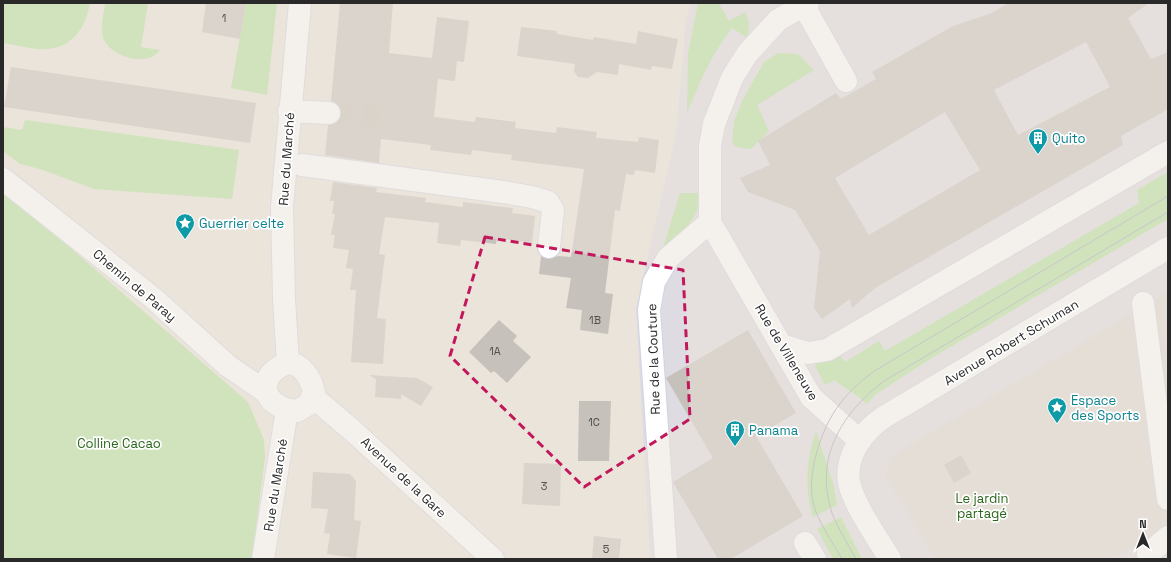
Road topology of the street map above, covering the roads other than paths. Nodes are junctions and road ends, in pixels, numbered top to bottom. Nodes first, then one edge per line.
1 (300, 3) edge
2 (806, 4) edge
3 (846, 81) dead end
4 (290, 111) junction
5 (329, 113) tunnel mouth
6 (1168, 152) edge
7 (302, 165) dead end
8 (3, 180) edge
9 (710, 222) junction
10 (549, 247) dead end
11 (1168, 248) edge
12 (1143, 303) dead end
13 (781, 345) junction
14 (288, 363) junction
15 (266, 392) junction
16 (313, 397) junction
17 (287, 410) junction
18 (860, 441) junction
19 (1168, 499) edge
20 (1168, 537) edge
21 (264, 559) edge
22 (493, 559) edge
23 (666, 559) edge
24 (890, 559) edge
25 (1149, 559) edge

1 - 4 street, Rue du Marché
2 - 3 street
2 - 9 street
4 - 5 street
4 - 14 street, Rue du Marché
6 - 13 street
7 - 10 street
8 - 15 street, Chemin de Paray
9 - 13 street, Rue de Villeneuve
9 - 23 street, Rue de la Couture
11 - 18 street, Avenue Robert Schuman
12 - 19 street
13 - 18 street, Rue de Villeneuve
14 - 15 street
14 - 16 street
15 - 17 street
16 - 17 street
16 - 22 street, Avenue de la Gare
17 - 21 street, Rue du Marché
18 - 24 street
20 - 25 street

